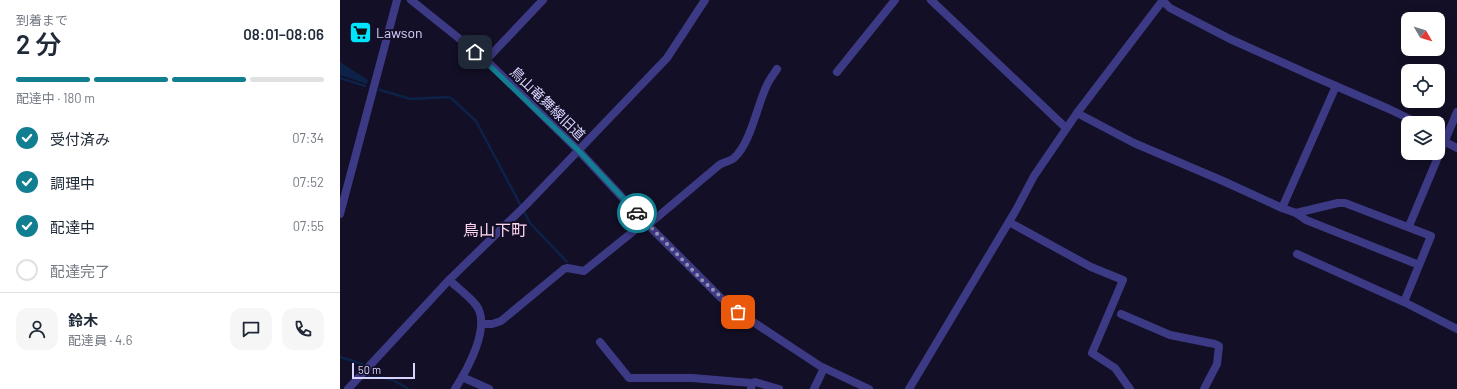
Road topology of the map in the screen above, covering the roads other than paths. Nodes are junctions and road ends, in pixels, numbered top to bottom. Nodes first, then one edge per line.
1 (397, 0) edge
2 (411, 0) edge
3 (543, 0) edge
4 (705, 0) edge
5 (895, 0) edge
6 (931, 0) edge
7 (1163, 0) edge
8 (486, 60) junction
9 (777, 69) dead end
10 (837, 72) dead end
11 (1336, 86) junction
12 (1457, 112) edge
13 (1077, 113) junction
14 (1404, 116) edge
15 (1066, 128) junction
16 (1445, 133) edge
17 (1445, 142) edge
18 (1457, 148) edge
19 (579, 151) junction
20 (1433, 160) edge
21 (1282, 208) junction
22 (1296, 213) junction
23 (340, 214) edge
24 (1009, 222) junction
25 (647, 224) junction
26 (1408, 226) junction
27 (1297, 254) dead end
28 (1419, 265) junction
29 (449, 280) junction
30 (1404, 302) junction
31 (1121, 314) dead end
32 (482, 324) junction
33 (1457, 330) edge
34 (600, 342) dead end
35 (824, 368) junction
36 (462, 377) junction
37 (752, 386) edge
38 (348, 389) edge
39 (455, 389) edge
40 (488, 389) edge
41 (779, 389) edge
42 (814, 389) edge
43 (870, 389) edge
44 (909, 389) edge
45 (1130, 389) edge
46 (1204, 389) edge

1 - 23 street
2 - 8 street, 鳥山竜舞線旧道
3 - 8 street
4 - 19 street
5 - 10 street
6 - 15 street
7 - 11 street
7 - 13 street
8 - 19 street, 鳥山竜舞線旧道
9 - 25 street
11 - 14 street
11 - 21 street
12 - 16 street
13 - 15 street
13 - 21 street
15 - 24 street
17 - 18 street
19 - 25 street, 鳥山竜舞線旧道
19 - 29 street
20 - 26 street
21 - 22 street
22 - 26 street
22 - 28 street
24 - 44 street
24 - 45 street
25 - 32 street
25 - 35 street, 鳥山竜舞線旧道
26 - 28 street
27 - 30 street
28 - 30 street
29 - 32 street
29 - 38 street
30 - 33 street
31 - 46 street
32 - 36 street
34 - 37 street
35 - 42 street
35 - 43 street, 鳥山竜舞線旧道
36 - 39 street
36 - 40 street
37 - 41 street

